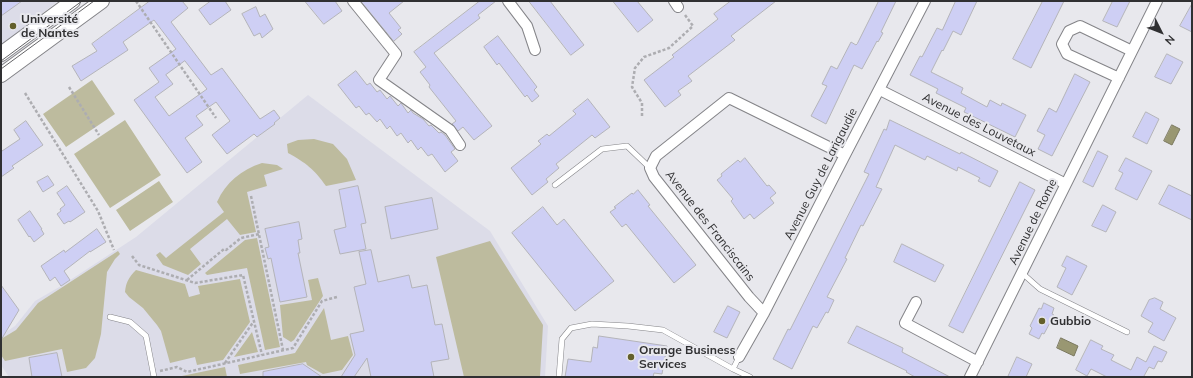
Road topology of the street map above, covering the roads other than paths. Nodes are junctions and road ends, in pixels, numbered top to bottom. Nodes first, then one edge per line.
1 (73, 1) edge
2 (102, 1) edge
3 (353, 1) edge
4 (508, 1) edge
5 (926, 1) edge
6 (1157, 1) edge
7 (535, 50) dead end
8 (1132, 51) junction
9 (1, 54) edge
10 (1, 75) edge
11 (1119, 78) junction
12 (880, 90) junction
13 (460, 144) dead end
14 (845, 155) junction
15 (650, 168) junction
16 (1066, 184) junction
17 (555, 185) dead end
18 (1022, 273) junction
19 (916, 302) dead end
20 (764, 313) junction
21 (110, 317) dead end
22 (1127, 332) dead end
23 (739, 357) joint
24 (978, 362) junction
25 (733, 369) junction
26 (154, 374) edge
27 (559, 377) edge
28 (750, 377) edge
29 (970, 377) edge

1 - 9 street
2 - 10 street
3 - 13 street
4 - 7 street
5 - 12 street, Avenue Guy de Larigaudie
6 - 8 street, Avenue de Rome
8 - 11 street, Avenue de Rome
8 - 11 street
11 - 16 street, Avenue de Rome
12 - 14 street, Avenue Guy de Larigaudie
12 - 16 street, Avenue des Louvetaux
14 - 15 street, Avenue des Franciscains
14 - 20 street, Avenue Guy de Larigaudie
15 - 17 lane
15 - 20 street, Avenue des Franciscains
16 - 18 street, Avenue de Rome
18 - 22 lane
18 - 24 street, Avenue de Rome
19 - 24 street
20 - 23 street, Avenue Guy de Larigaudie
21 - 26 lane
23 - 25 lane
24 - 29 street, Avenue de Rome
25 - 27 lane
25 - 28 lane

